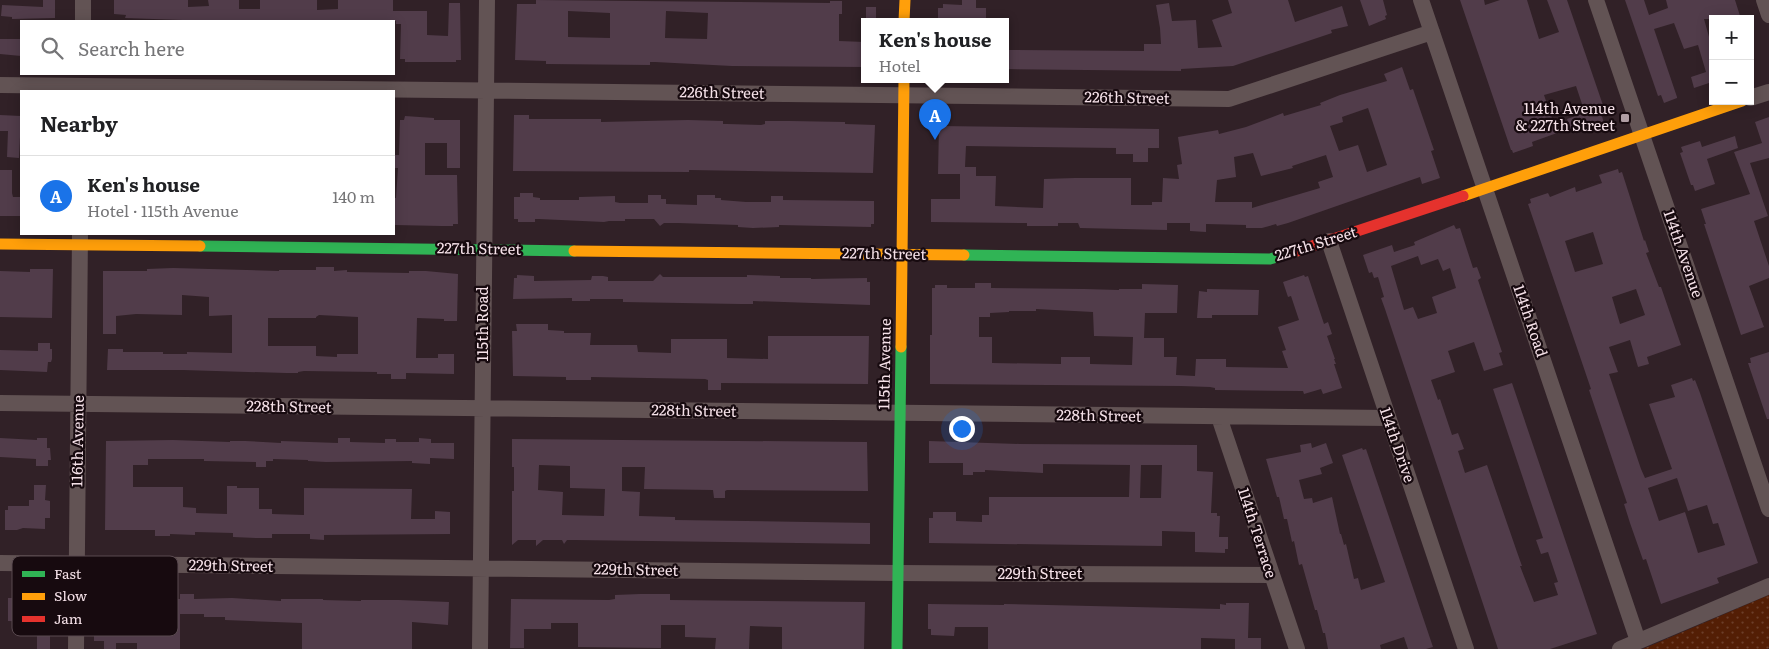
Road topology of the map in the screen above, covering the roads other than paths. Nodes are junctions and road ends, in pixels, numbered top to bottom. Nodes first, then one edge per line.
1 (83, 0) edge
2 (487, 0) edge
3 (904, 0) edge
4 (1421, 0) edge
5 (1596, 0) edge
6 (1764, 0) edge
7 (1769, 15) edge
8 (904, 18) edge
9 (83, 20) edge
10 (1432, 32) junction
11 (0, 84) edge
12 (82, 84) edge
13 (903, 87) edge
14 (486, 90) junction
15 (1769, 92) edge
16 (1754, 97) edge
17 (1730, 105) edge
18 (1642, 135) junction
19 (1485, 189) junction
20 (80, 239) edge
21 (1329, 241) junction
22 (0, 244) edge
23 (483, 249) junction
24 (901, 254) junction
25 (0, 403) edge
26 (78, 404) junction
27 (482, 409) junction
28 (899, 414) junction
29 (1219, 417) junction
30 (1388, 418) junction
31 (1769, 509) edge
32 (77, 556) edge
33 (178, 565) edge
34 (480, 568) junction
35 (897, 573) junction
36 (1271, 575) junction
37 (1769, 586) edge
38 (76, 636) edge
39 (1638, 641) junction
40 (76, 649) edge
41 (480, 649) edge
42 (896, 649) edge
43 (1297, 649) edge
44 (1466, 649) edge
45 (1620, 649) edge

1 - 9 street
2 - 14 street, 115th Road
3 - 8 street
4 - 10 street, 114th Road
5 - 18 street, 114th Avenue
6 - 7 street
10 - 13 street, 226th Street
10 - 19 street, 114th Road
11 - 12 street, 226th Street
12 - 14 street, 226th Street
13 - 14 street, 226th Street
13 - 24 street, 115th Avenue
14 - 23 street, 115th Road
15 - 16 street
17 - 18 street, 227th Street
18 - 19 street, 227th Street
18 - 31 street, 114th Avenue
19 - 21 street, 227th Street
19 - 39 street, 114th Road
20 - 22 street, 227th Street
20 - 23 street, 227th Street
20 - 26 street, 116th Avenue
21 - 24 street, 227th Street
21 - 30 street, 114th Drive
23 - 24 street, 227th Street
23 - 27 street, 115th Road
24 - 28 street, 115th Avenue
25 - 26 street, 228th Street
26 - 27 street, 228th Street
26 - 32 street, 116th Avenue
27 - 28 street, 228th Street
27 - 34 street, 115th Road
28 - 29 street, 228th Street
28 - 35 street, 115th Avenue
29 - 30 street, 228th Street
29 - 36 street, 114th Terrace
30 - 44 street, 114th Drive
33 - 34 street, 229th Street
34 - 35 street, 229th Street
34 - 41 street, 115th Road
35 - 36 street, 229th Street
35 - 42 street, 115th Avenue
36 - 43 street, 114th Terrace
37 - 39 street
38 - 40 street, 116th Avenue
39 - 45 street

